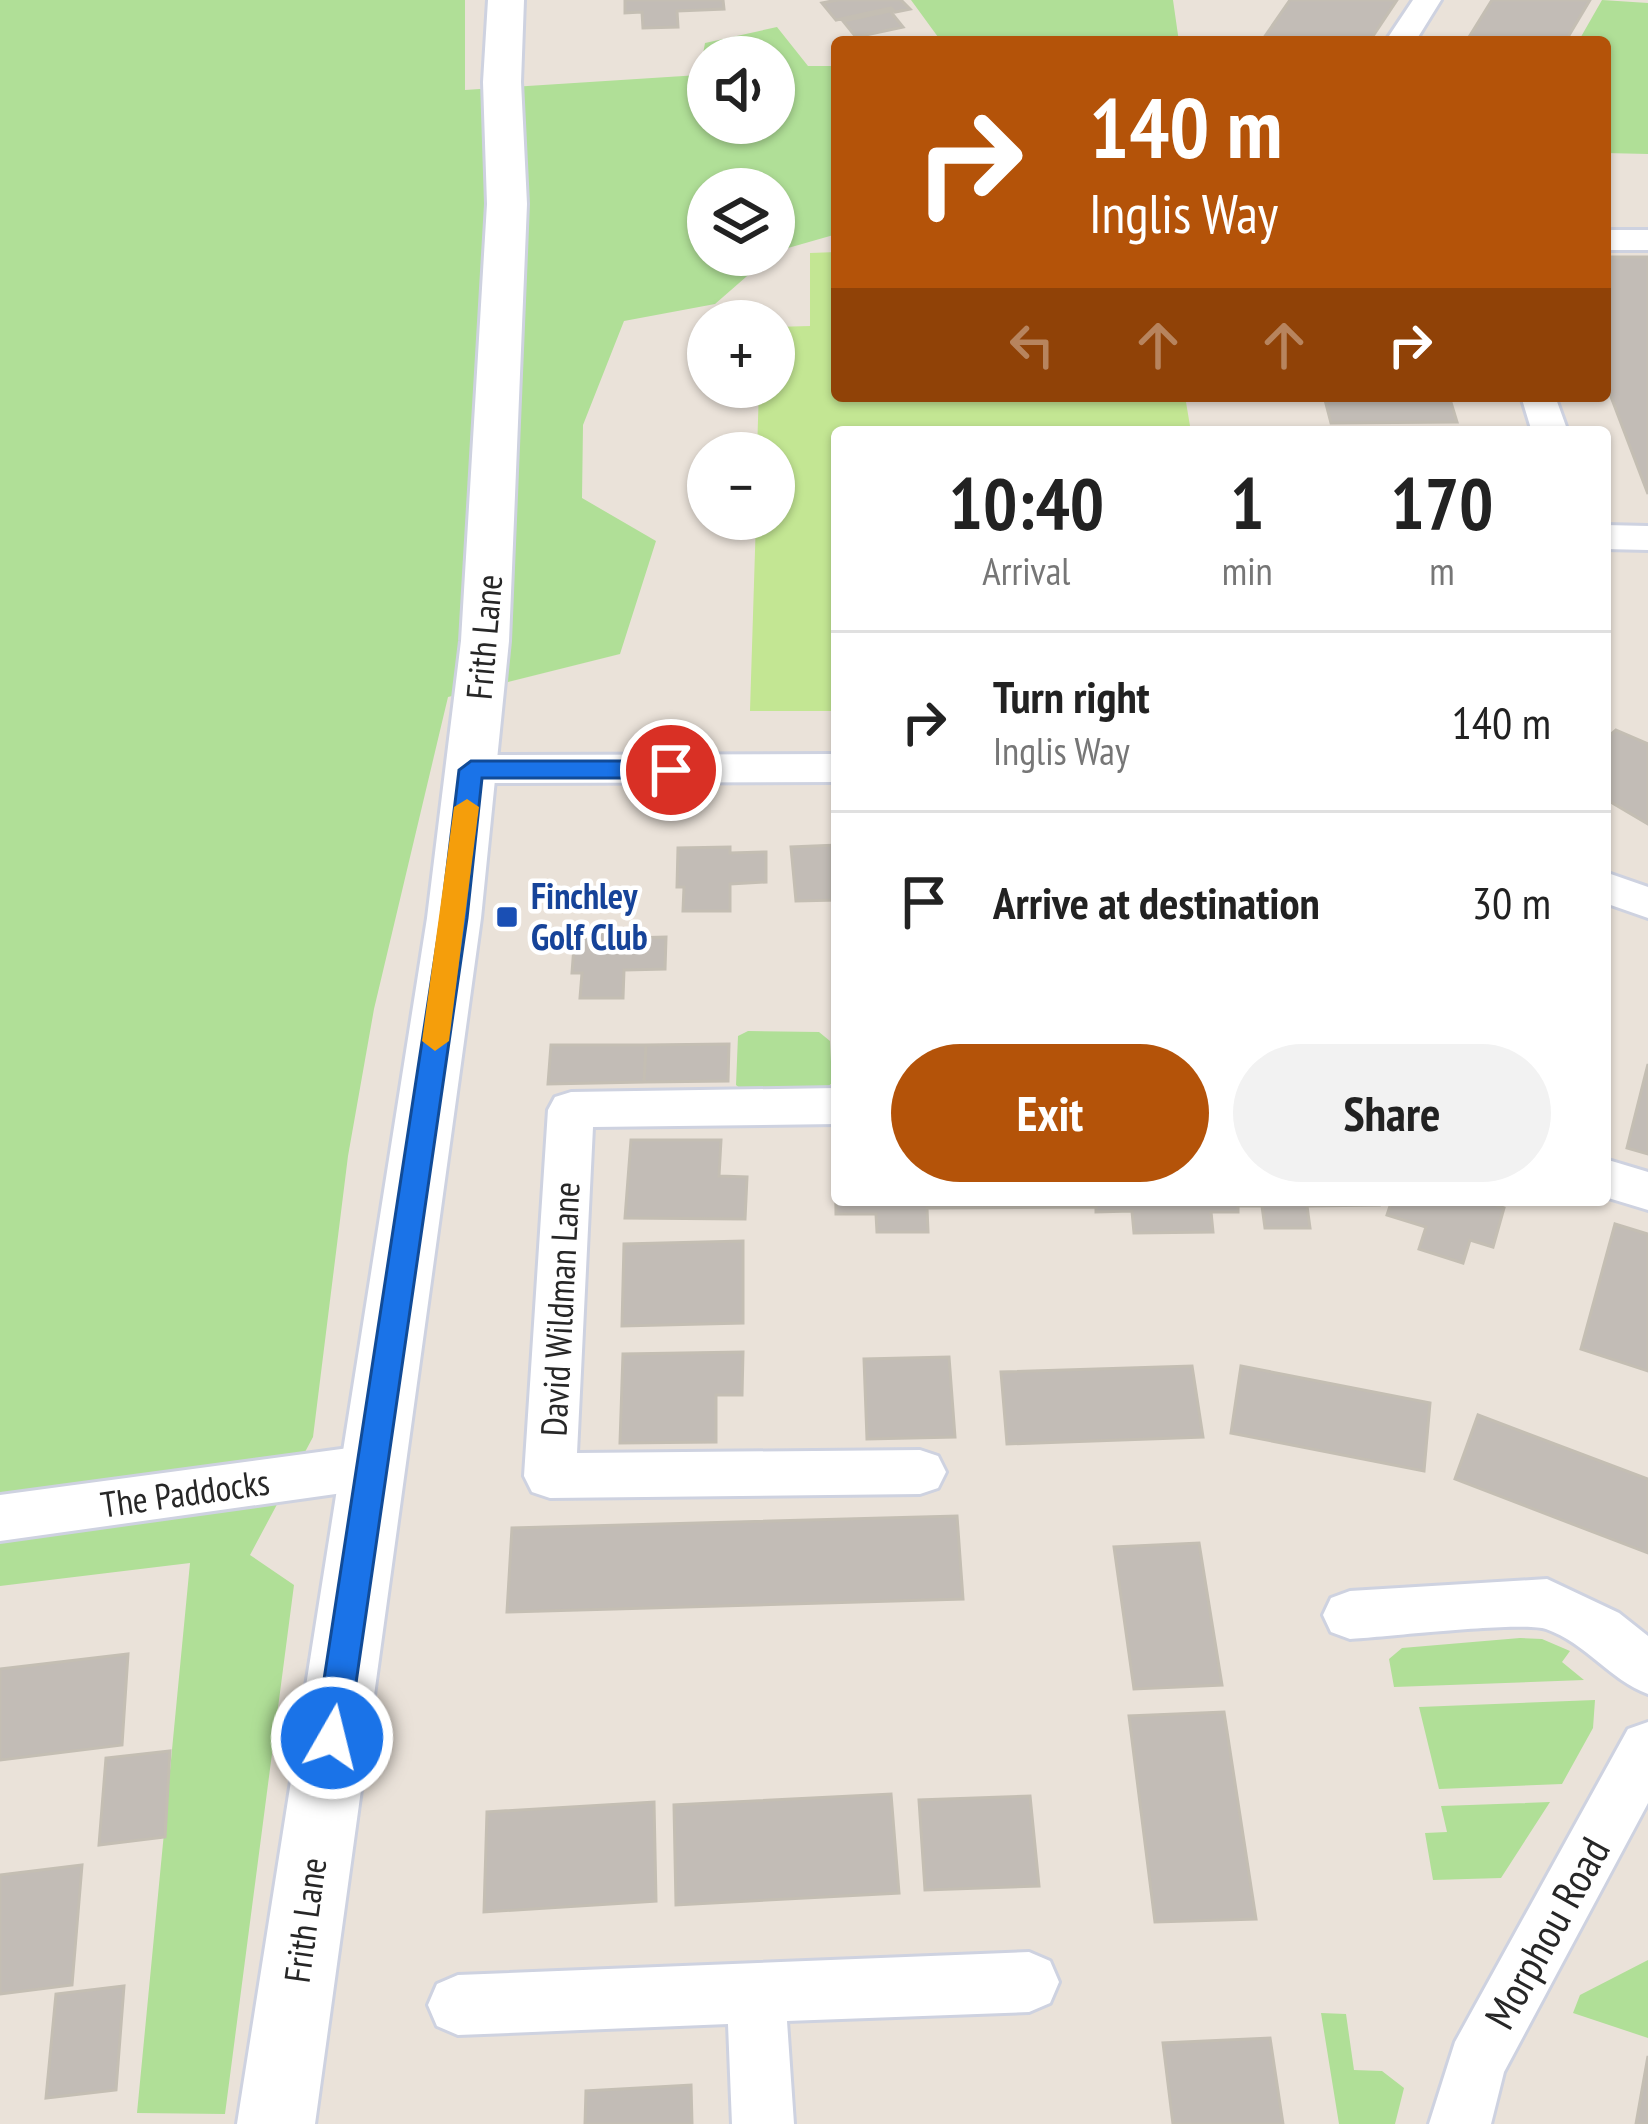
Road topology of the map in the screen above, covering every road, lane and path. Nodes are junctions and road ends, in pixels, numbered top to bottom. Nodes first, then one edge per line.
1 (506, 0) edge
2 (1426, 0) edge
3 (1404, 36) edge
4 (1611, 240) edge
5 (1648, 240) edge
6 (1611, 537) edge
7 (1648, 538) edge
8 (831, 768) edge
9 (471, 770) junction
10 (1611, 889) edge
11 (1648, 903) edge
12 (831, 1106) edge
13 (1611, 1180) edge
14 (1648, 1191) edge
15 (370, 1467) junction
16 (920, 1472) dead end
17 (0, 1518) edge
18 (1350, 1616) dead end
19 (1648, 1669) edge
20 (1648, 1748) edge
21 (1029, 1982) dead end
22 (756, 1992) junction
23 (458, 2005) dead end
24 (276, 2124) edge
25 (763, 2124) edge
26 (1460, 2124) edge

1 - 9 street, Frith Lane
2 - 3 street
4 - 5 street
6 - 7 street
8 - 9 street
9 - 15 street, Frith Lane
10 - 11 street
12 - 16 street, David Wildman Lane
13 - 14 street
15 - 17 street, The Paddocks
15 - 24 street, Frith Lane
18 - 19 street
20 - 26 street, Morphou Road
21 - 22 street
22 - 23 street
22 - 25 street

